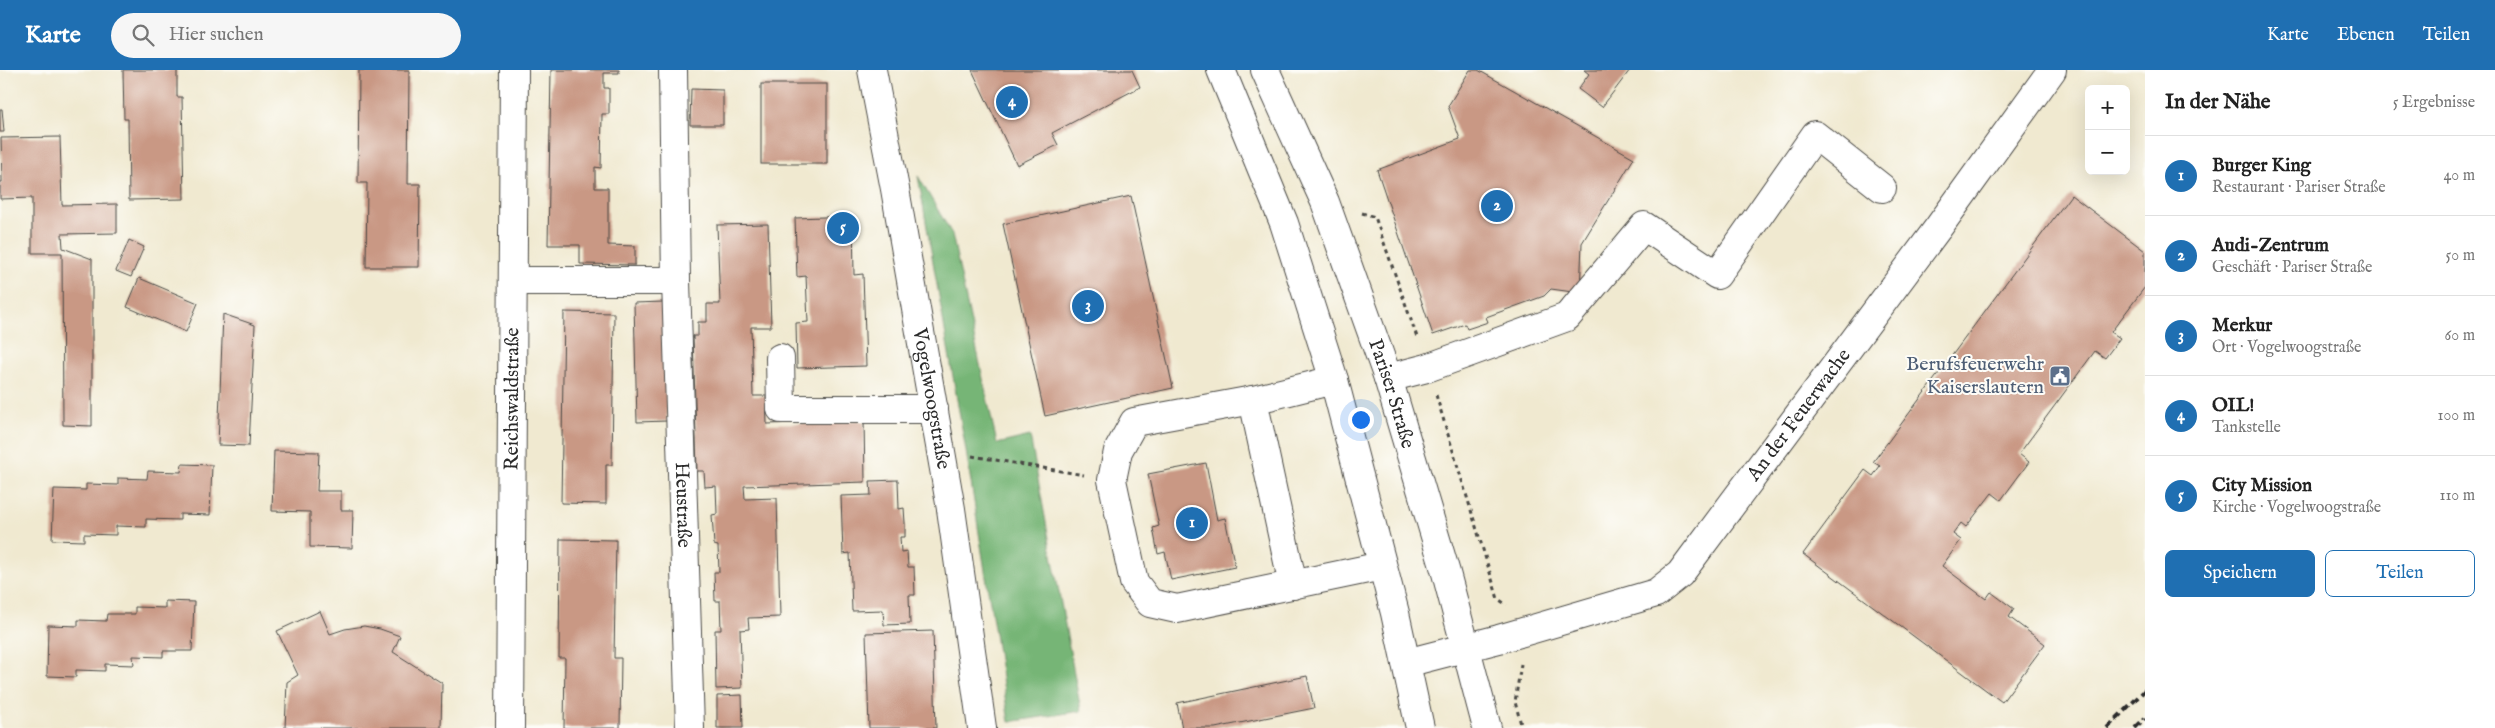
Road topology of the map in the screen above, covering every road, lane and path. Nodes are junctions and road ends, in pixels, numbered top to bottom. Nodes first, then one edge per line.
1 (514, 70) edge
2 (672, 70) edge
3 (872, 70) edge
4 (1221, 70) edge
5 (1265, 70) edge
6 (2052, 70) edge
7 (1882, 188) dead end
8 (1325, 202) junction
9 (513, 281) junction
10 (676, 281) junction
11 (780, 358) dead end
12 (1427, 368) junction
13 (1388, 378) junction
14 (1334, 380) junction
15 (1253, 400) junction
16 (934, 409) junction
17 (941, 451) junction
18 (1058, 471) dead end
19 (1382, 566) junction
20 (1293, 585) junction
21 (1515, 634) junction
22 (1465, 648) junction
23 (1406, 663) junction
24 (510, 728) edge
25 (690, 728) edge
26 (982, 728) edge
27 (1420, 728) edge
28 (1487, 728) edge
29 (1522, 728) edge

1 - 9 street, Reichswaldstraße
2 - 10 street, Heustraße
3 - 16 street, Vogelwoogstraße
4 - 14 street
5 - 8 street, Pariser Straße
6 - 21 street, An der Feuerwache
7 - 12 street
8 - 12 path
8 - 13 street, Pariser Straße
9 - 10 street
9 - 24 street, Reichswaldstraße
10 - 25 street, Heustraße
11 - 16 street
12 - 13 street
12 - 21 path
13 - 22 street, Pariser Straße
14 - 15 street
14 - 19 street
15 - 20 street
15 - 20 street
16 - 17 street, Vogelwoogstraße
17 - 18 path
17 - 26 street, Vogelwoogstraße
19 - 20 street
19 - 23 street
21 - 22 street, An der Feuerwache
21 - 29 path
22 - 23 street, An der Feuerwache
22 - 28 street, Pariser Straße
23 - 27 street

